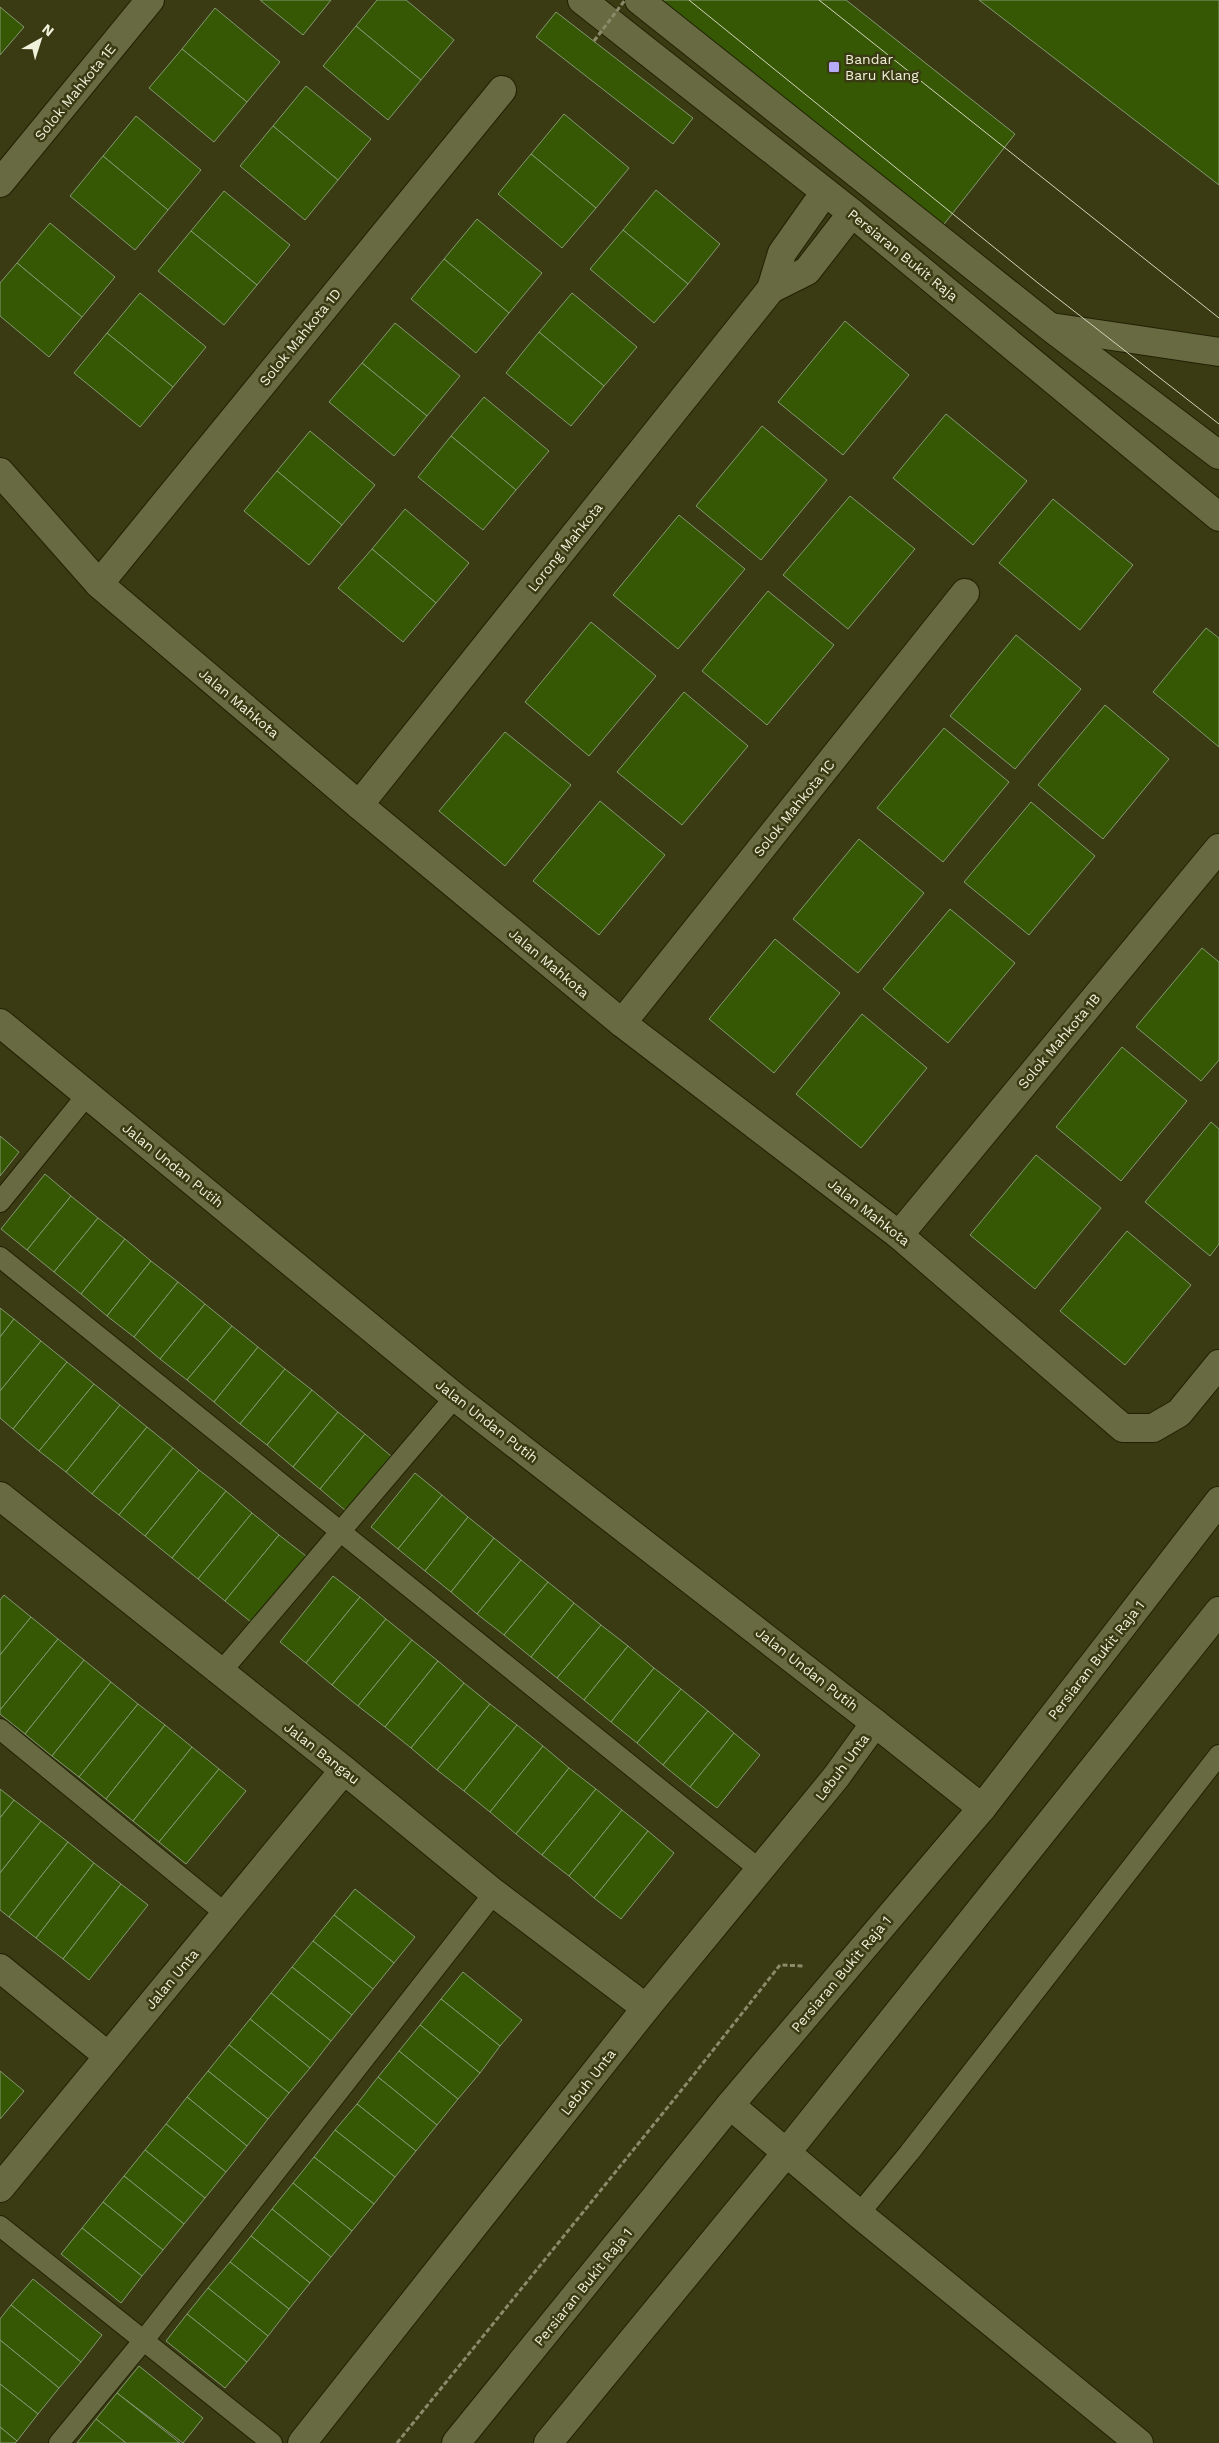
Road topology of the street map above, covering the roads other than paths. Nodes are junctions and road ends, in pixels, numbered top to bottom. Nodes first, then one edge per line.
1 (150, 0) edge
2 (582, 0) edge
3 (639, 0) edge
4 (502, 90) dead end
5 (0, 183) edge
6 (825, 192) junction
7 (852, 213) junction
8 (771, 289) junction
9 (1050, 327) junction
10 (1219, 352) edge
11 (1219, 455) edge
12 (0, 472) edge
13 (1219, 517) edge
14 (99, 584) junction
15 (965, 593) dead end
16 (359, 806) junction
17 (1219, 848) edge
18 (0, 1023) edge
19 (622, 1024) junction
20 (87, 1095) junction
21 (0, 1202) edge
22 (899, 1235) junction
23 (0, 1257) edge
24 (1219, 1364) edge
25 (456, 1397) junction
26 (1219, 1501) edge
27 (3, 1504) edge
28 (340, 1532) junction
29 (1219, 1611) edge
30 (220, 1673) junction
31 (875, 1722) junction
32 (0, 1730) edge
33 (1219, 1755) edge
34 (344, 1770) junction
35 (982, 1808) junction
36 (759, 1869) junction
37 (494, 1893) junction
38 (226, 1914) junction
39 (0, 1968) edge
40 (646, 2008) junction
41 (108, 2056) junction
42 (730, 2105) junction
43 (786, 2153) junction
44 (0, 2188) edge
45 (859, 2214) junction
46 (0, 2226) edge
47 (144, 2340) junction
48 (59, 2443) edge
49 (272, 2443) edge
50 (302, 2443) edge
51 (456, 2443) edge
52 (548, 2443) edge
53 (1139, 2443) edge

1 - 5 street, Solok Mahkota 1E
2 - 6 street, Persiaran Bukit Raja
3 - 9 street
4 - 14 street, Solok Mahkota 1D
6 - 7 street, Persiaran Bukit Raja
6 - 8 street
7 - 8 street
7 - 13 street, Persiaran Bukit Raja
8 - 16 street, Lorong Mahkota
9 - 10 street
9 - 11 street
12 - 14 street, Jalan Mahkota
14 - 16 street, Jalan Mahkota
15 - 19 street, Solok Mahkota 1C
16 - 19 street, Jalan Mahkota
17 - 22 street, Solok Mahkota 1B
18 - 20 street, Jalan Undan Putih
19 - 22 street, Jalan Mahkota
20 - 21 lane
20 - 25 street, Jalan Undan Putih
22 - 24 street, Jalan Mahkota
23 - 28 lane
25 - 28 lane
25 - 31 street, Jalan Undan Putih
26 - 35 street, Persiaran Bukit Raja 1
27 - 30 street, Jalan Bangau
28 - 30 lane
28 - 36 lane
29 - 43 street
30 - 34 street, Jalan Bangau
31 - 35 street, Jalan Undan Putih
31 - 36 street, Lebuh Unta
32 - 38 lane
33 - 45 lane
34 - 37 street, Jalan Bangau
34 - 38 street, Jalan Unta
35 - 42 street, Persiaran Bukit Raja 1
36 - 40 street, Lebuh Unta
37 - 40 street, Jalan Bangau
37 - 47 lane
38 - 41 street, Jalan Unta
39 - 41 street
40 - 50 street, Lebuh Unta
41 - 44 street, Jalan Unta
42 - 43 street
42 - 51 street, Persiaran Bukit Raja 1
43 - 45 street
43 - 52 street
45 - 53 street
46 - 47 lane
47 - 48 lane
47 - 49 lane

